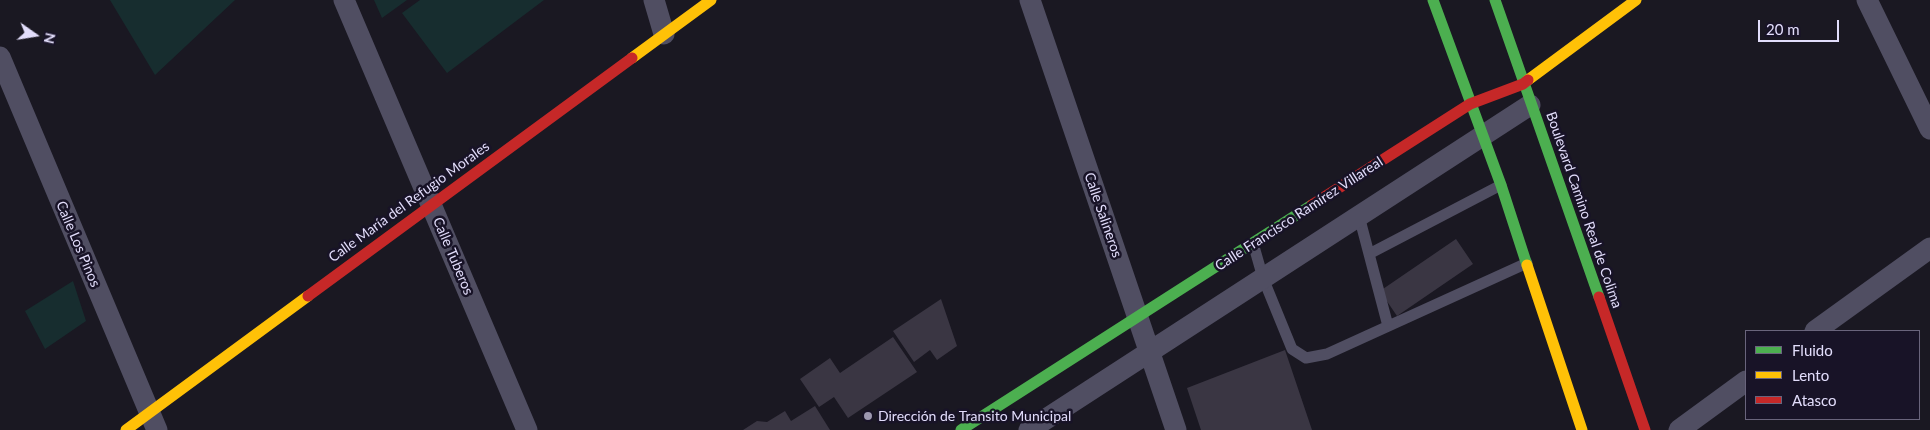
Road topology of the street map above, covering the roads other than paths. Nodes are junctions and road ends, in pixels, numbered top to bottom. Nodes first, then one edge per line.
1 (344, 0) edge
2 (654, 0) edge
3 (711, 0) edge
4 (1030, 0) edge
5 (1433, 0) edge
6 (1495, 0) edge
7 (1636, 0) edge
8 (1867, 0) edge
9 (664, 34) junction
10 (0, 57) edge
11 (1523, 84) junction
12 (1470, 104) junction
13 (1530, 104) junction
14 (1930, 129) edge
15 (1482, 137) junction
16 (1501, 185) junction
17 (431, 204) junction
18 (1359, 216) junction
19 (1253, 243) junction
20 (1930, 248) edge
21 (1369, 254) junction
22 (1526, 262) junction
23 (1263, 278) junction
24 (1138, 316) junction
25 (1388, 326) junction
26 (1816, 330) edge
27 (1150, 352) junction
28 (1745, 382) edge
29 (153, 421) edge
30 (126, 430) edge
31 (527, 430) edge
32 (961, 430) edge
33 (1029, 430) edge
34 (1176, 430) edge
35 (1582, 430) edge
36 (1645, 430) edge
37 (1679, 430) edge

1 - 17 street, Calle Tuberos
2 - 9 street
3 - 9 street, Calle María del Refugio Morales
4 - 24 street, Calle Salineros
5 - 12 street
6 - 11 street, Boulevard Camino Real de Colima
7 - 11 street, Calle Francisco Ramírez Villareal
8 - 14 street
9 - 17 street, Calle María del Refugio Morales
10 - 29 street, Calle Los Pinos
11 - 12 street, Calle Francisco Ramírez Villareal
11 - 13 street, Boulevard Camino Real de Colima
12 - 15 street
12 - 19 street, Calle Francisco Ramírez Villareal
13 - 15 street
13 - 36 street, Boulevard Camino Real de Colima
15 - 16 street
15 - 18 street
16 - 21 lane
16 - 22 street
17 - 29 street, Calle María del Refugio Morales
17 - 31 street, Calle Tuberos
18 - 21 lane
18 - 23 street
19 - 23 lane
19 - 24 street, Calle Francisco Ramírez Villareal
20 - 26 street
21 - 25 lane
22 - 25 lane
22 - 35 street
23 - 25 lane
23 - 27 street
24 - 27 street, Calle Salineros
24 - 32 street, Calle Francisco Ramírez Villareal
27 - 33 street
27 - 34 street, Calle Salineros
28 - 37 street
29 - 30 street, Calle María del Refugio Morales

